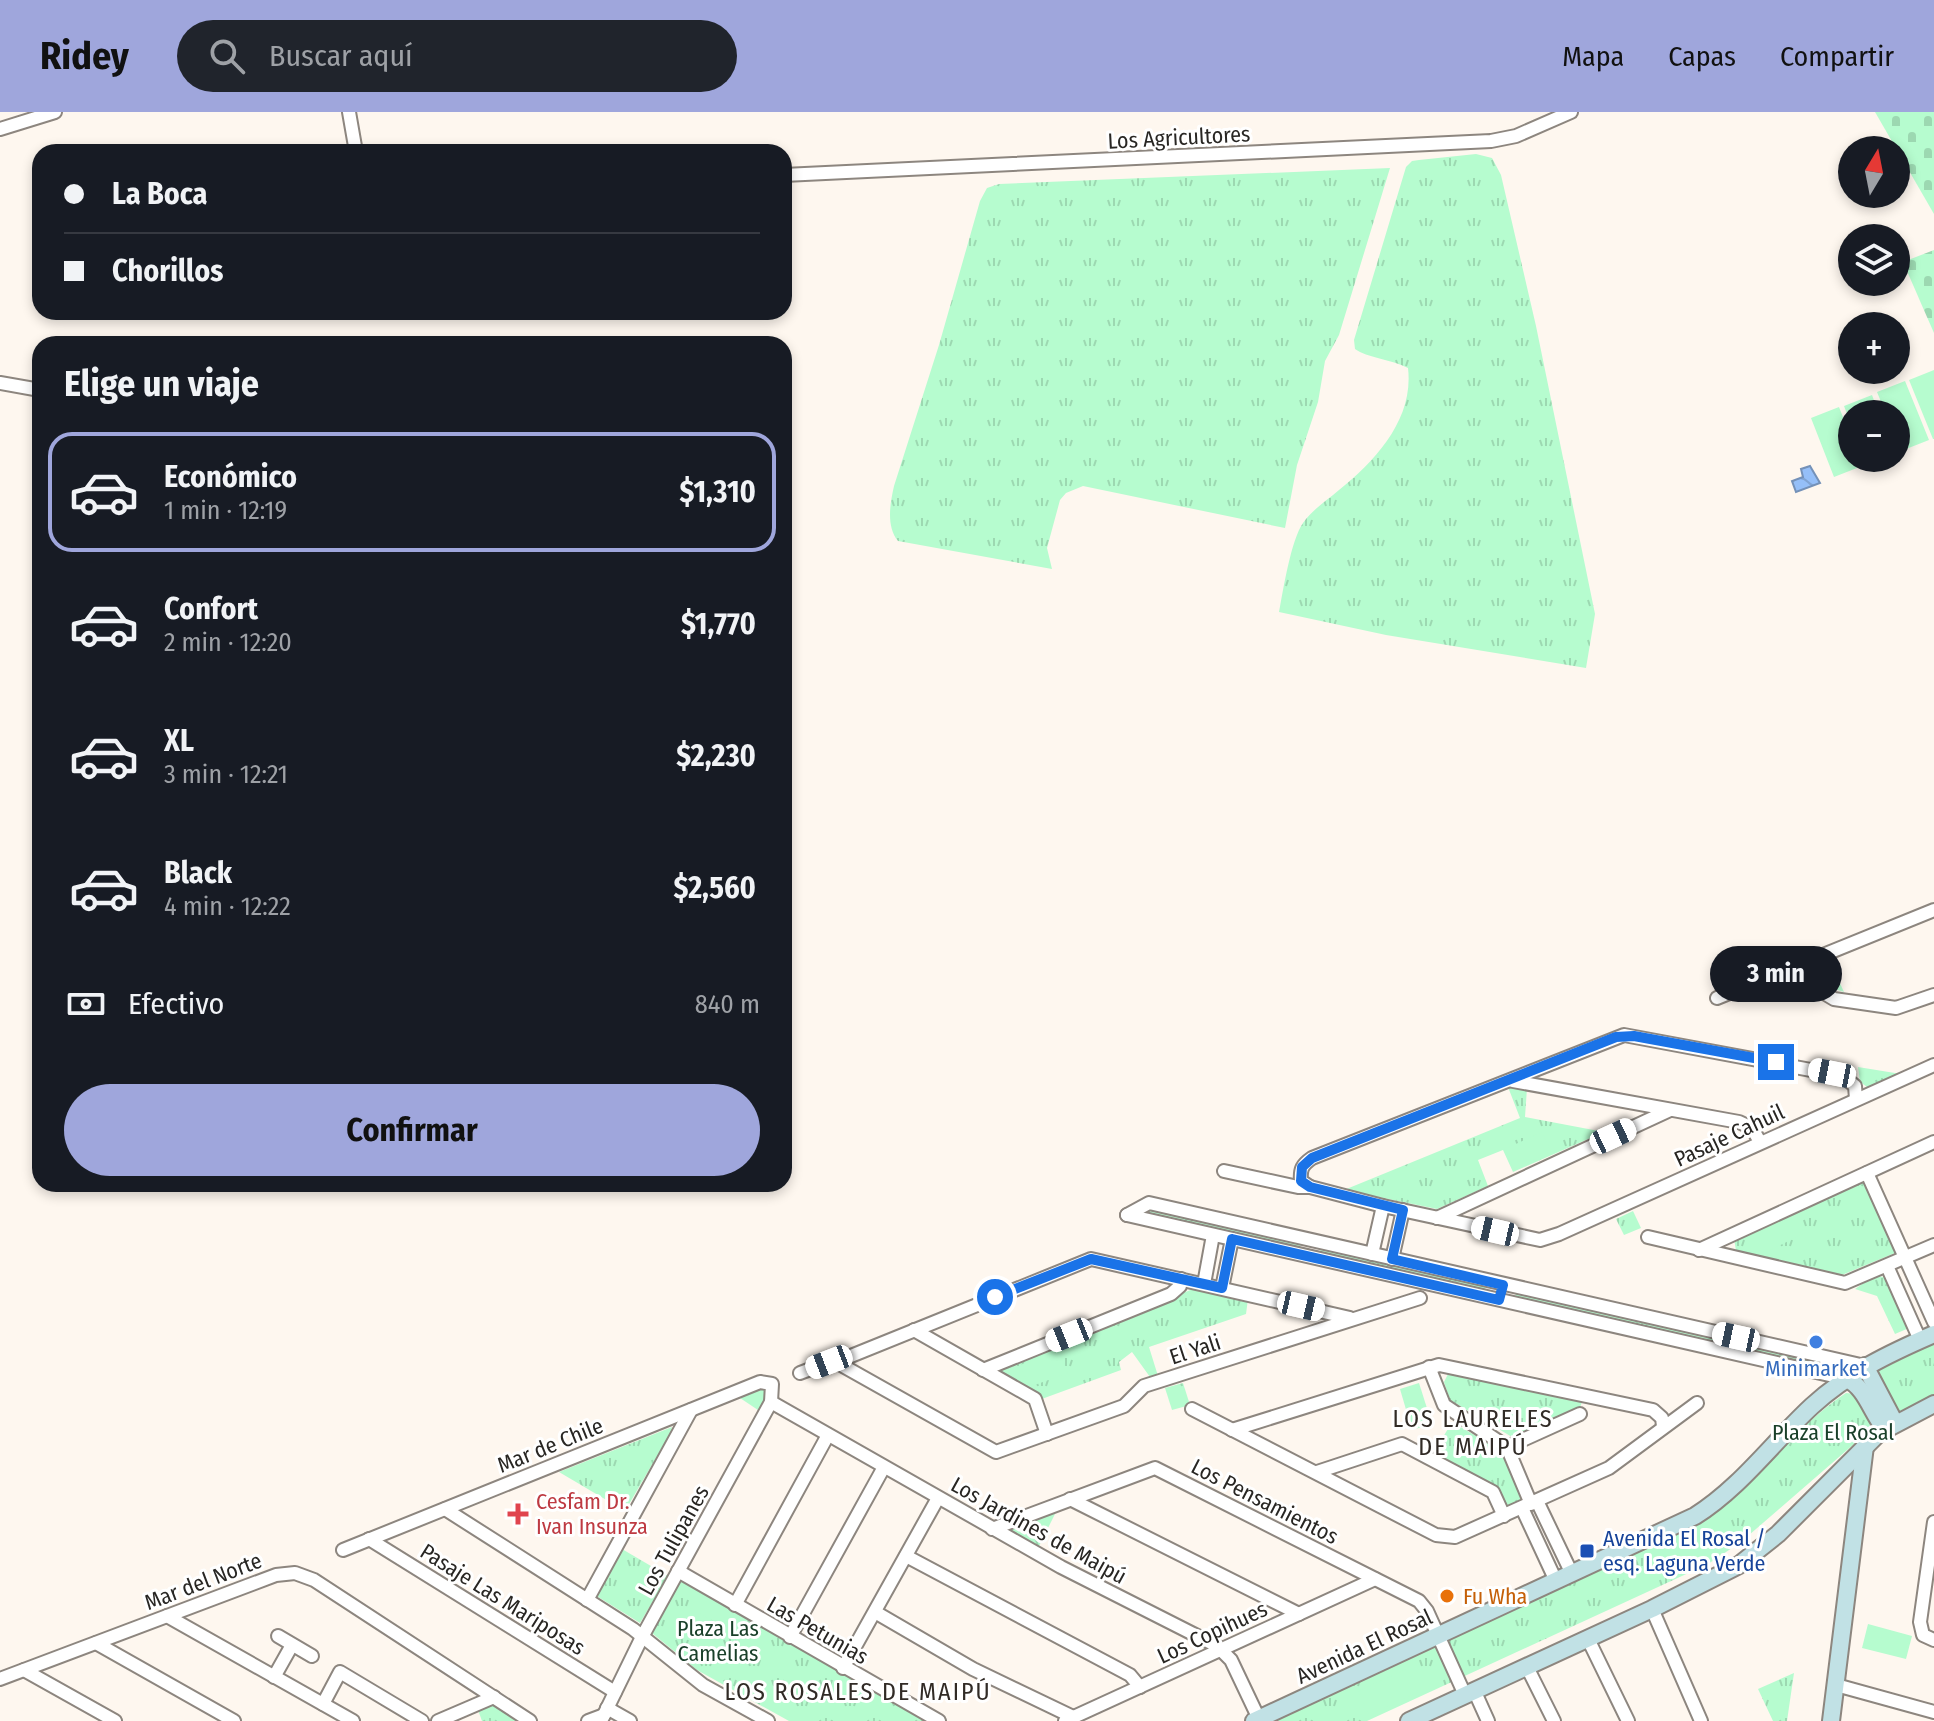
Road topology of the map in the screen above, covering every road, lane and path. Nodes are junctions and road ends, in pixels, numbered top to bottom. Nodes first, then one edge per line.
1 (55, 112) edge
2 (349, 112) edge
3 (1571, 112) edge
4 (0, 129) edge
5 (355, 144) edge
6 (792, 175) edge
7 (0, 383) edge
8 (32, 389) edge
9 (1934, 910) edge
10 (1803, 963) junction
11 (1934, 995) edge
12 (1717, 998) dead end
13 (1934, 1065) edge
14 (1512, 1080) junction
15 (1856, 1099) junction
16 (1670, 1110) junction
17 (1760, 1142) junction
18 (1934, 1142) edge
19 (1224, 1171) dead end
20 (1867, 1173) junction
21 (1310, 1187) junction
22 (1383, 1206) junction
23 (1403, 1210) junction
24 (1437, 1218) junction
25 (1213, 1235) junction
26 (1648, 1237) dead end
27 (1232, 1239) junction
28 (1311, 1240) junction
29 (1934, 1245) edge
30 (1699, 1250) junction
31 (1372, 1254) junction
32 (1307, 1256) junction
33 (1392, 1259) junction
34 (1906, 1259) junction
35 (1887, 1266) junction
36 (1181, 1279) junction
37 (1204, 1284) junction
38 (1503, 1285) junction
39 (1222, 1288) junction
40 (1420, 1298) dead end
41 (1499, 1300) junction
42 (1353, 1319) junction
43 (1934, 1322) edge
44 (914, 1330) junction
45 (1927, 1337) edge
46 (836, 1362) junction
47 (1865, 1366) junction
48 (1429, 1367) junction
49 (983, 1370) junction
50 (800, 1373) dead end
51 (1847, 1379) junction
52 (772, 1384) joint
53 (771, 1402) junction
54 (1697, 1403) dead end
55 (1934, 1404) edge
56 (1192, 1409) dead end
57 (691, 1410) junction
58 (1580, 1414) dead end
59 (1663, 1426) junction
60 (1890, 1426) junction
61 (1232, 1430) junction
62 (1047, 1434) junction
63 (828, 1435) junction
64 (1865, 1446) junction
65 (1507, 1447) junction
66 (884, 1467) junction
67 (1317, 1472) junction
68 (938, 1498) junction
69 (1070, 1499) junction
70 (1530, 1504) junction
71 (445, 1509) junction
72 (1504, 1516) junction
73 (1934, 1522) edge
74 (992, 1529) junction
75 (369, 1539) junction
76 (343, 1550) dead end
77 (906, 1556) junction
78 (678, 1571) junction
79 (1572, 1574) junction
80 (1375, 1579) junction
81 (1556, 1581) junction
82 (587, 1600) junction
83 (735, 1605) junction
84 (1652, 1609) junction
85 (875, 1612) junction
86 (1299, 1614) junction
87 (167, 1616) junction
88 (1439, 1635) junction
89 (278, 1636) dead end
90 (642, 1637) junction
91 (790, 1637) junction
92 (1588, 1639) junction
93 (1934, 1640) edge
94 (96, 1643) junction
95 (292, 1645) junction
96 (1221, 1649) junction
97 (312, 1656) dead end
98 (1527, 1667) junction
99 (843, 1668) junction
100 (24, 1670) junction
101 (274, 1677) junction
102 (0, 1679) edge
103 (1836, 1685) junction
104 (1140, 1687) junction
105 (615, 1692) junction
106 (1470, 1692) junction
107 (494, 1697) junction
108 (323, 1704) junction
109 (604, 1715) edge
110 (1931, 1715) edge
111 (1069, 1719) edge
112 (1258, 1720) edge
113 (1413, 1720) edge
114 (115, 1721) edge
115 (234, 1721) edge
116 (353, 1721) edge
117 (422, 1721) edge
118 (438, 1721) edge
119 (530, 1721) edge
120 (588, 1721) edge
121 (630, 1721) edge
122 (768, 1721) edge
123 (939, 1721) edge
124 (1488, 1721) edge
125 (1554, 1721) edge
126 (1628, 1721) edge
127 (1701, 1721) edge
128 (1831, 1721) edge

1 - 4 street
2 - 5 street
3 - 6 street, Los Agricultores
7 - 8 street
9 - 10 street
10 - 11 street
10 - 12 street
13 - 15 street, Pasaje Cahuil
14 - 15 street
14 - 16 street
14 - 21 street
15 - 17 street, Pasaje Cahuil
16 - 17 street
16 - 24 street
17 - 24 street, Pasaje Cahuil
18 - 20 street
19 - 21 street
20 - 30 street
20 - 34 street
21 - 22 street
22 - 23 street
22 - 31 street
23 - 24 street
23 - 33 street
25 - 27 street
25 - 28 street
25 - 37 street
26 - 30 street
27 - 32 street
27 - 39 street
28 - 31 street
28 - 32 street
29 - 34 street
30 - 35 street
31 - 33 street
32 - 41 street
33 - 38 street
34 - 35 street
34 - 43 street
35 - 45 street
36 - 37 street
36 - 44 street
36 - 49 street
37 - 39 street
38 - 41 street
38 - 47 street
39 - 42 street
40 - 42 street, El Yali
41 - 51 street
42 - 62 street, El Yali
44 - 46 street
44 - 49 street
45 - 47 street, Avenida El Rosal
46 - 50 street
46 - 62 street, El Yali
47 - 51 street, Avenida El Rosal
47 - 60 street
48 - 59 street
48 - 61 street
48 - 65 street
49 - 62 street
51 - 60 street
51 - 79 street, Avenida El Rosal
52 - 53 street, Los Tulipanes
52 - 57 street, Mar de Chile
53 - 63 street, Los Jardines de Maipú
53 - 78 street, Los Tulipanes
54 - 59 street
55 - 60 street
56 - 61 street
57 - 71 street, Mar de Chile
57 - 82 street
58 - 65 street
59 - 70 street
60 - 64 street
61 - 67 street
63 - 66 street, Los Jardines de Maipú
63 - 83 street
64 - 84 street
64 - 103 street
65 - 70 street
66 - 68 street, Los Jardines de Maipú
66 - 91 street
67 - 72 street
67 - 72 street
68 - 74 street, Los Jardines de Maipú
68 - 77 street
69 - 74 street, Los Pensamientos
69 - 80 street, Los Pensamientos
69 - 86 street
70 - 72 street
70 - 79 street
70 - 81 street
71 - 75 street, Mar de Chile
71 - 82 street
73 - 93 street
74 - 96 street, Los Jardines de Maipú
75 - 76 street, Mar de Chile
75 - 105 street, Pasaje Las Mariposas
77 - 85 street
77 - 104 street
78 - 83 street, Las Petunias
78 - 90 street, Los Tulipanes
79 - 81 street, Avenida El Rosal
80 - 86 street, Los Copihues
80 - 88 street, Los Pensamientos
81 - 88 street, Avenida El Rosal
82 - 90 street
83 - 91 street, Las Petunias
84 - 92 street
84 - 127 street
85 - 99 street
85 - 111 street
86 - 96 street, Los Copihues
87 - 94 street, Mar del Norte
87 - 101 street
87 - 107 street, Mar del Norte
88 - 106 street, Los Pensamientos
88 - 112 street, Avenida El Rosal
89 - 95 street
90 - 105 street, Los Tulipanes
90 - 122 street
91 - 99 street, Las Petunias
92 - 98 street
92 - 126 street
94 - 100 street, Mar del Norte
94 - 115 street
95 - 97 street
95 - 101 street
96 - 104 street, Los Copihues
96 - 112 street
98 - 106 street
98 - 125 street
99 - 123 street, Las Petunias
100 - 102 street, Mar del Norte
100 - 114 street
101 - 108 street
103 - 110 street
103 - 128 street
104 - 111 street, Los Copihues
105 - 109 street, Los Tulipanes
106 - 113 street
106 - 124 street, Los Pensamientos
107 - 118 street
107 - 119 street, Mar del Norte
108 - 116 street
108 - 117 street
109 - 120 street
109 - 121 street

